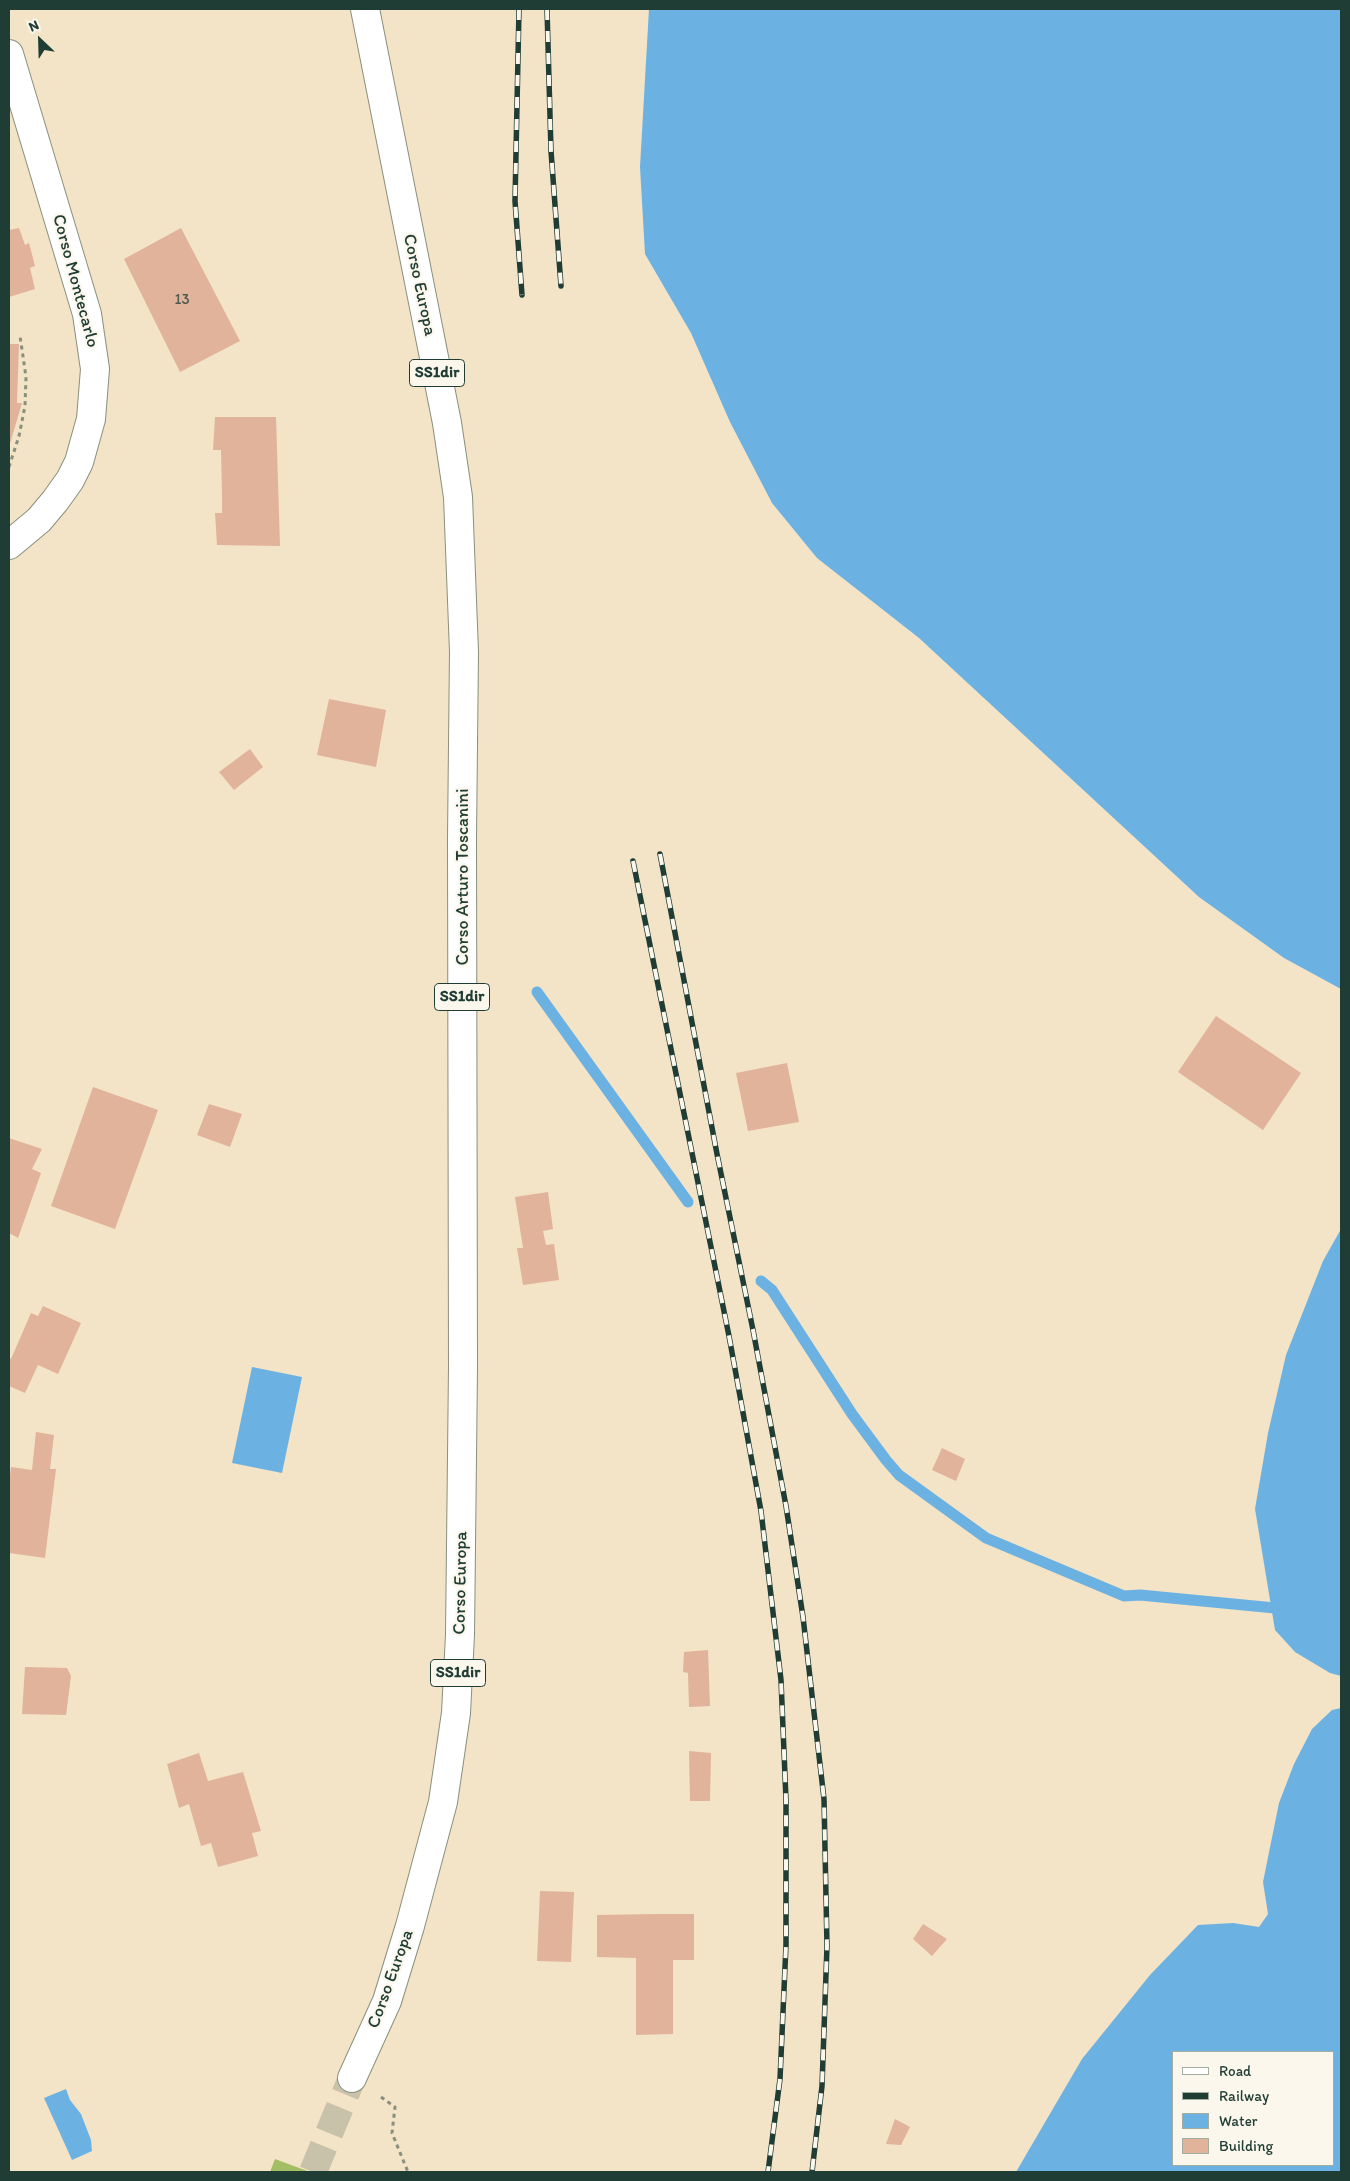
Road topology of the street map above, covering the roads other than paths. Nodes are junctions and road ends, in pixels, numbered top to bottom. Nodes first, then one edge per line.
1 (365, 9) edge
2 (9, 54) edge
3 (9, 545) edge
4 (463, 743) joint
5 (463, 1251) joint
6 (352, 2078) tunnel mouth

1 - 4 main road, Corso Europa / SS1dir
2 - 3 main road, Corso Montecarlo
4 - 5 main road, Corso Arturo Toscanini / SS1dir
5 - 6 main road, Corso Europa / SS1dir

